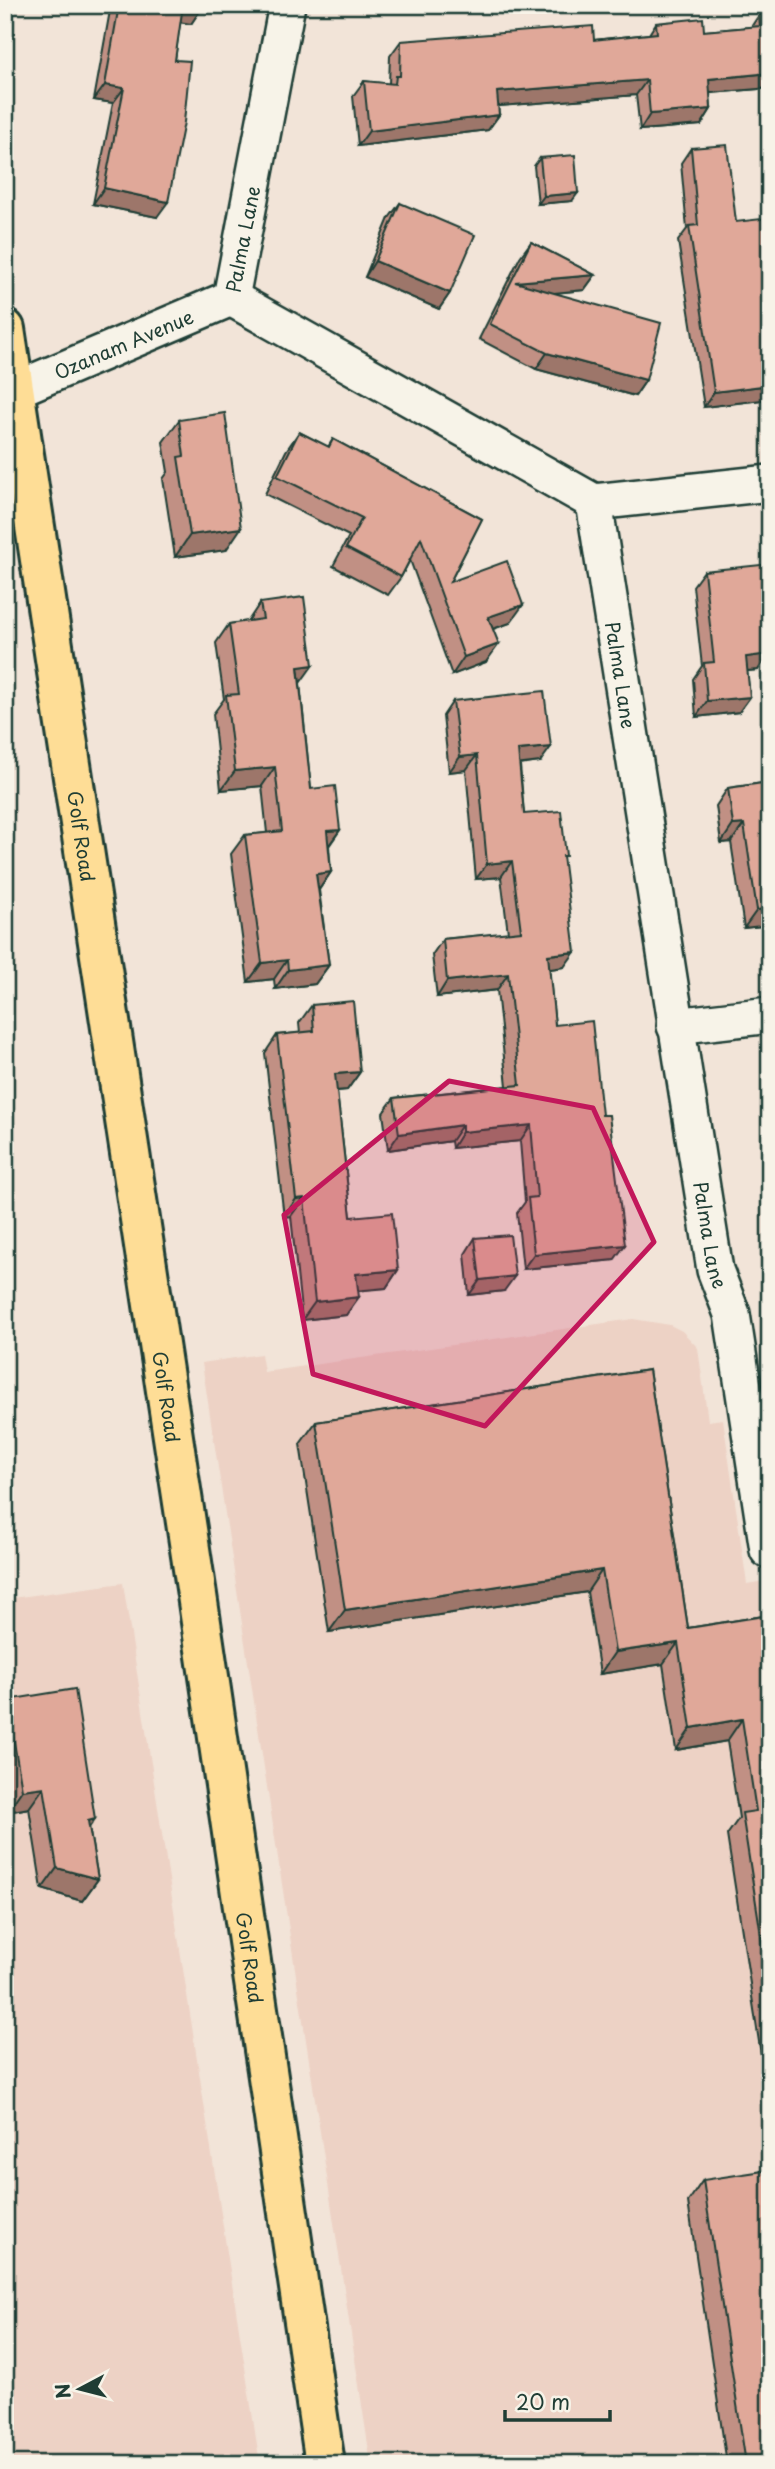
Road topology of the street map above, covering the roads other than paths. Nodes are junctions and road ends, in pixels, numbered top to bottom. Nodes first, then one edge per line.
1 (287, 5) edge
2 (231, 298) junction
3 (5, 329) edge
4 (10, 391) edge
5 (770, 483) edge
6 (594, 502) junction
7 (770, 1015) edge
8 (675, 1026) junction
9 (768, 1550) dead end
10 (324, 2464) edge

1 - 2 street, Palma Lane
2 - 4 street, Ozanam Avenue
2 - 6 street, Palma Lane
3 - 4 main road, Golf Road
4 - 10 main road, Golf Road
5 - 6 street
6 - 8 street, Palma Lane
7 - 8 street
8 - 9 street, Palma Lane

